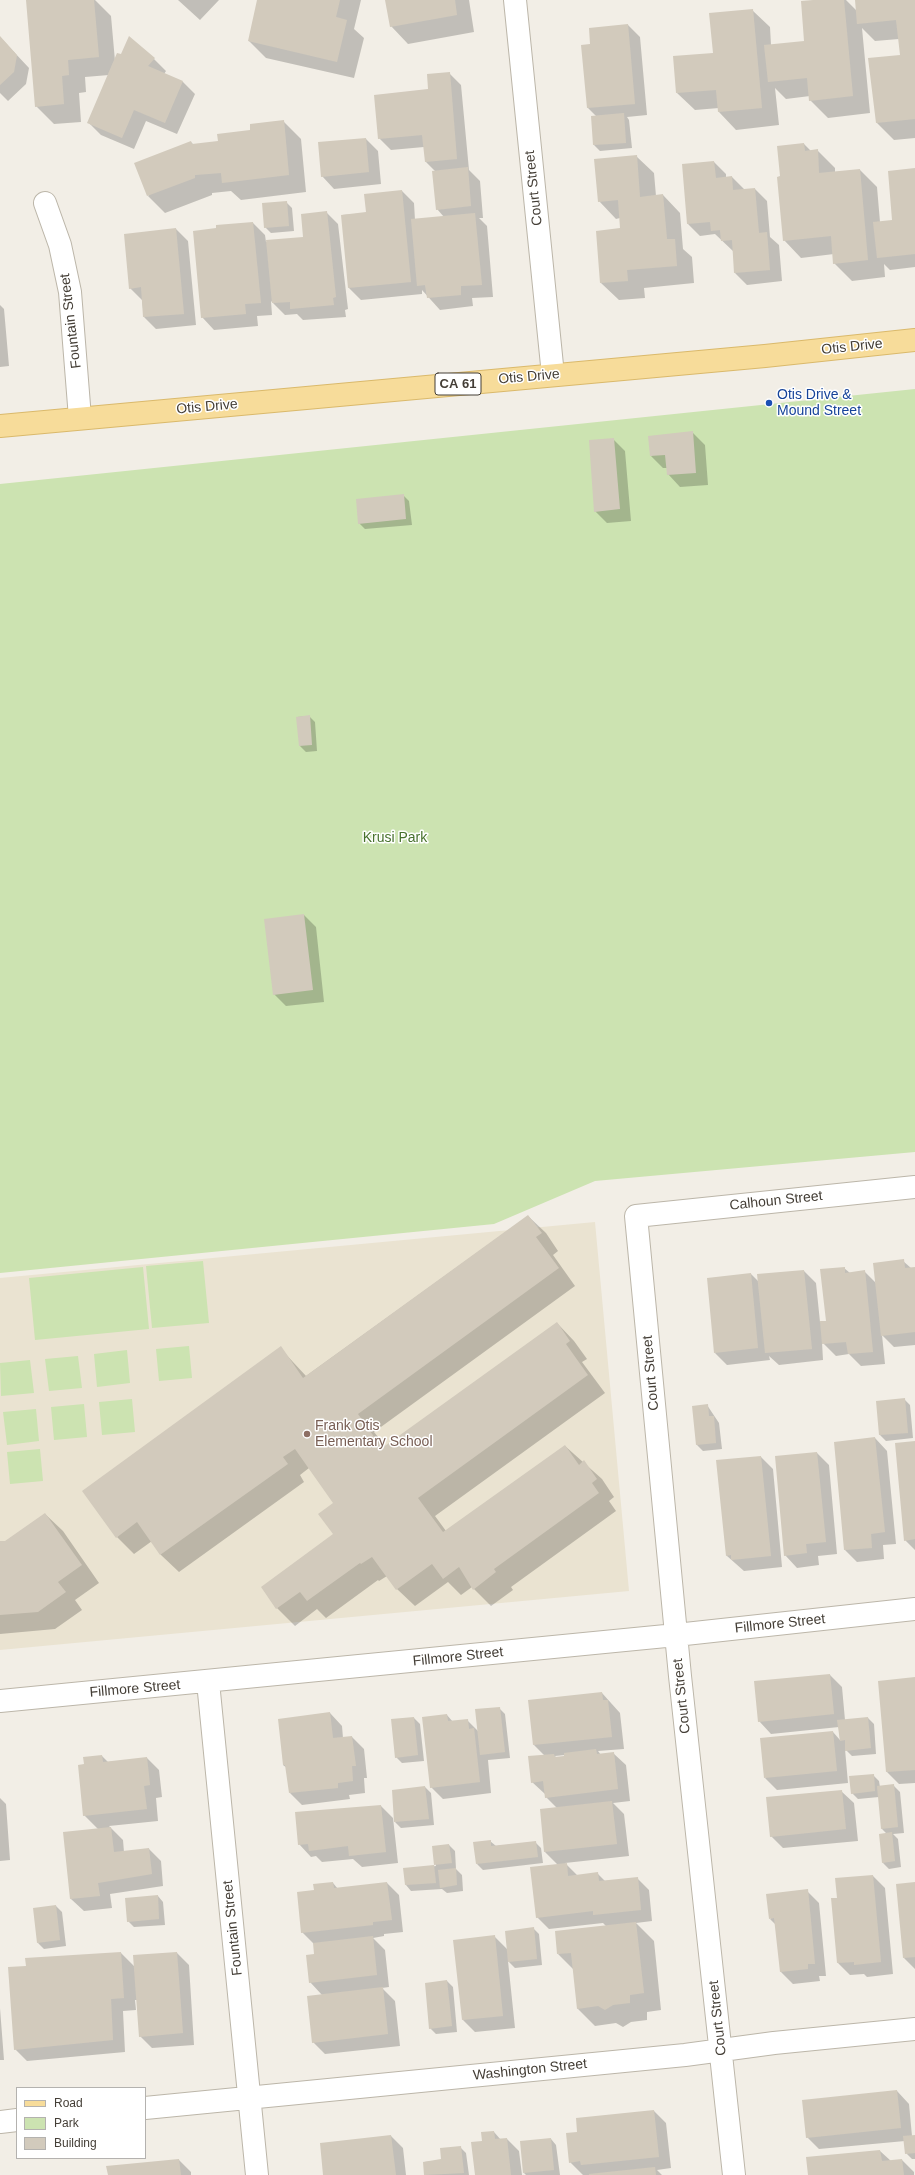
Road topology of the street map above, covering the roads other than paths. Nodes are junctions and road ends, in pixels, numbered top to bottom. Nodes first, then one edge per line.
1 (515, 0) edge
2 (45, 203) dead end
3 (915, 340) edge
4 (553, 375) junction
5 (80, 418) junction
6 (0, 426) edge
7 (915, 1187) edge
8 (636, 1216) joint
9 (915, 1609) edge
10 (676, 1635) junction
11 (208, 1682) junction
12 (0, 1701) edge
13 (915, 2029) edge
14 (721, 2050) junction
15 (250, 2098) junction
16 (146, 2108) edge
17 (16, 2120) edge
18 (0, 2122) edge
19 (257, 2175) edge
20 (734, 2175) edge

1 - 4 street, Court Street
2 - 5 street, Fountain Street
3 - 4 main road, Otis Drive / CA 61
4 - 5 main road, Otis Drive / CA 61
5 - 6 main road, Otis Drive / CA 61
7 - 8 street, Calhoun Street
8 - 10 street, Court Street
9 - 10 street, Fillmore Street
10 - 11 street, Fillmore Street
10 - 14 street, Court Street
11 - 12 street, Fillmore Street
11 - 15 street, Fountain Street
13 - 14 street, Washington Street
14 - 15 street, Washington Street
14 - 20 street, Court Street
15 - 16 street, Washington Street
15 - 19 street, Fountain Street
17 - 18 street

